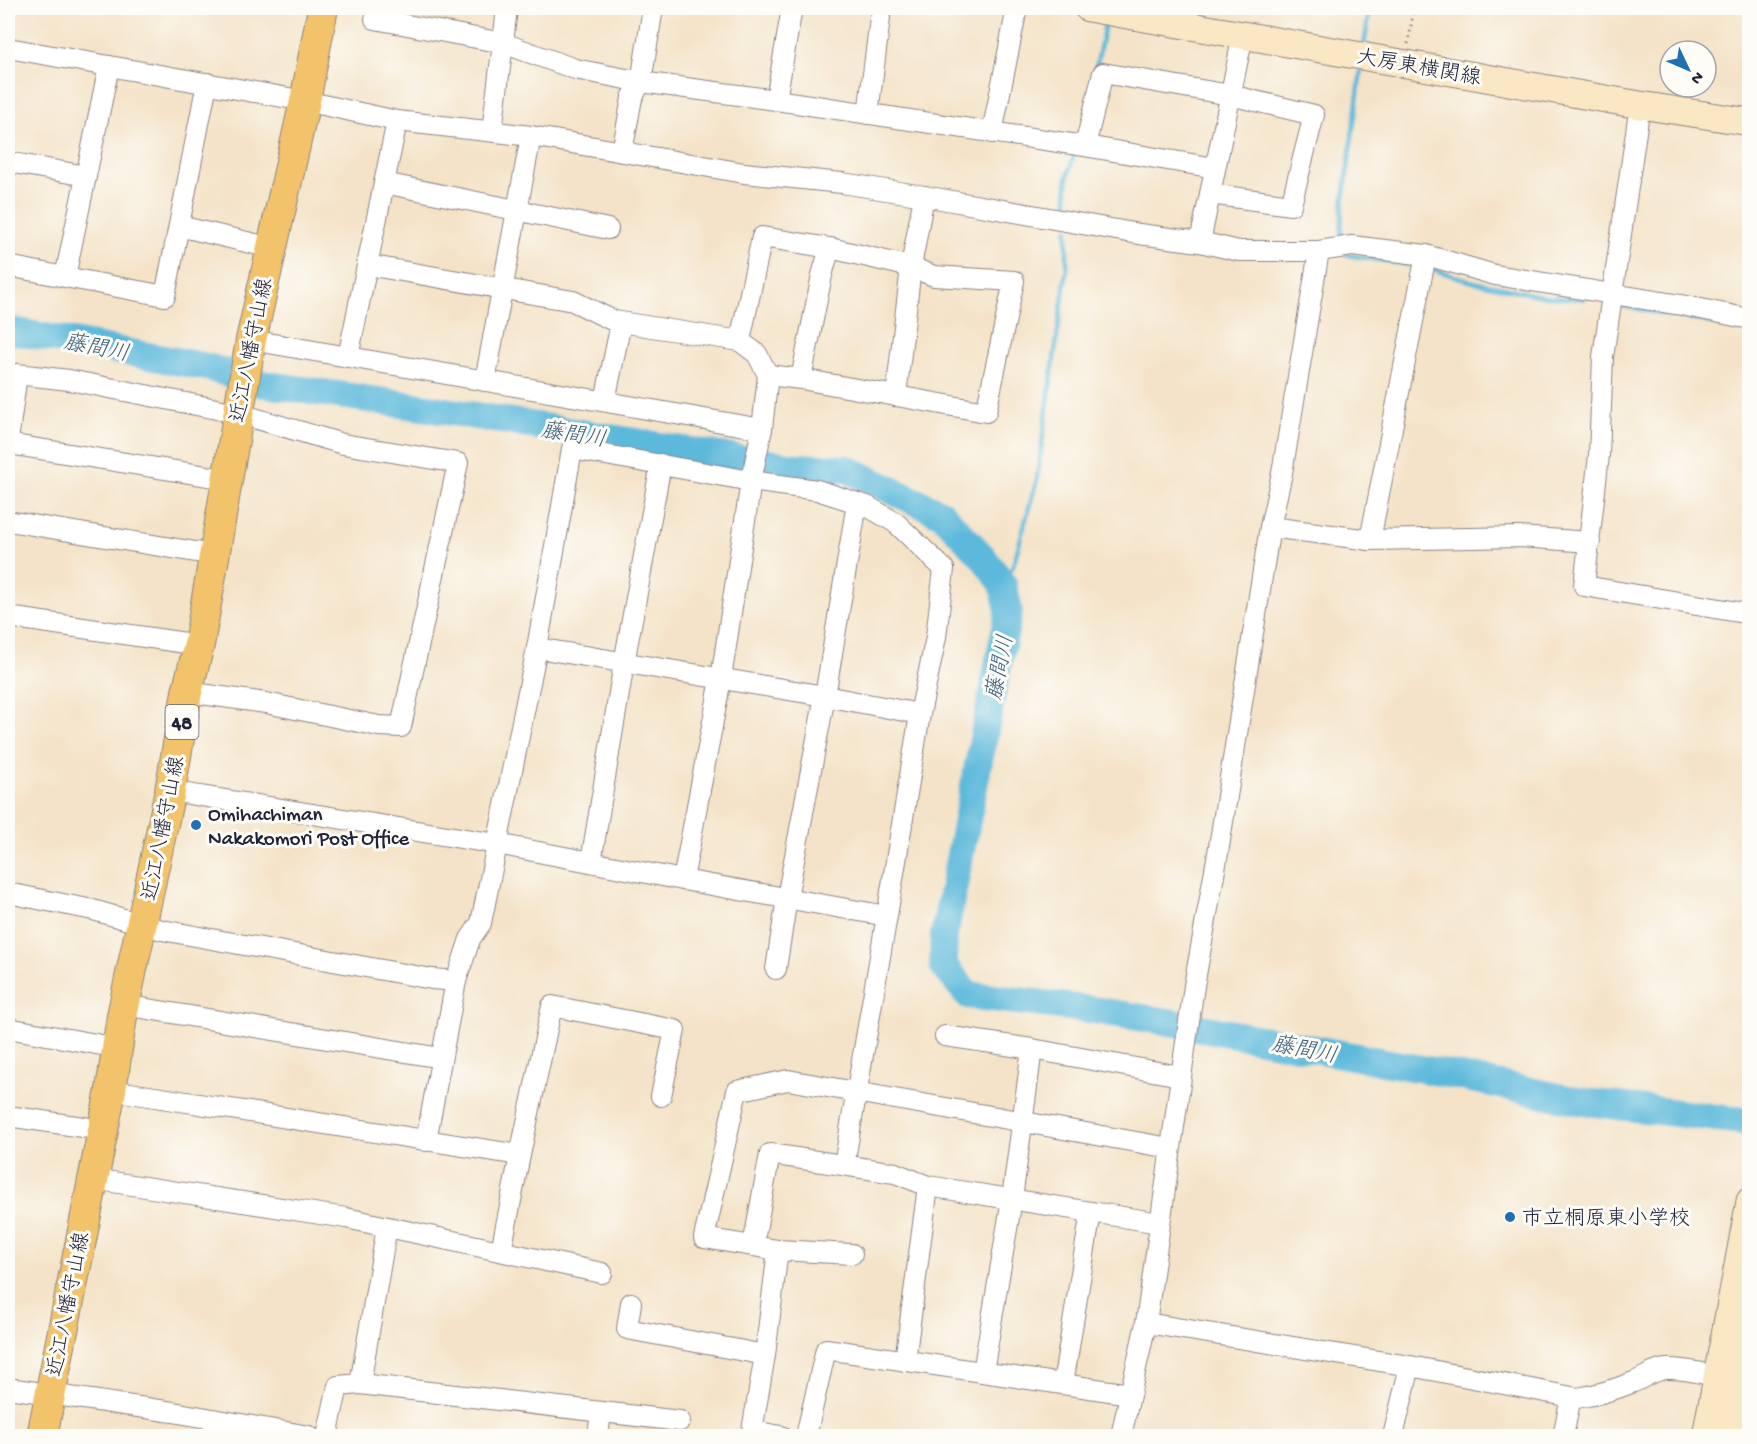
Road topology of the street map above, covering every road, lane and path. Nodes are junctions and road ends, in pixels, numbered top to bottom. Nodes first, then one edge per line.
1 (323, 8) edge
2 (507, 8) edge
3 (653, 8) edge
4 (792, 8) edge
5 (1017, 8) edge
6 (1088, 8) edge
7 (1414, 8) edge
8 (880, 18) dead end
9 (375, 19) dead end
10 (1243, 35) junction
11 (503, 43) junction
12 (8, 48) edge
13 (1404, 63) junction
14 (109, 66) junction
15 (641, 82) junction
16 (207, 83) junction
17 (1230, 94) junction
18 (305, 100) junction
19 (776, 100) junction
20 (1640, 105) junction
21 (868, 114) junction
22 (397, 121) junction
23 (1749, 122) edge
24 (492, 131) junction
25 (992, 133) junction
26 (531, 136) junction
27 (1086, 146) junction
28 (622, 152) junction
29 (8, 162) edge
30 (1215, 168) junction
31 (86, 176) junction
32 (384, 183) junction
33 (1210, 194) junction
34 (924, 196) junction
35 (518, 210) junction
36 (179, 226) junction
37 (608, 229) dead end
38 (1200, 242) junction
39 (272, 248) junction
40 (830, 248) junction
41 (1318, 251) junction
42 (1424, 264) junction
43 (8, 266) edge
44 (367, 266) junction
45 (911, 267) junction
46 (65, 277) junction
47 (503, 291) junction
48 (1611, 295) junction
49 (1749, 319) edge
50 (621, 322) junction
51 (251, 340) junction
52 (740, 341) junction
53 (348, 357) junction
54 (768, 375) junction
55 (801, 379) junction
56 (486, 381) junction
57 (896, 396) junction
58 (605, 401) junction
59 (237, 413) junction
60 (762, 429) junction
61 (8, 443) edge
62 (661, 464) junction
63 (226, 479) junction
64 (752, 480) junction
65 (857, 503) junction
66 (8, 521) edge
67 (1270, 527) junction
68 (1370, 540) junction
69 (1590, 542) junction
70 (214, 555) junction
71 (1749, 614) edge
72 (8, 617) edge
73 (200, 645) junction
74 (537, 648) junction
75 (624, 663) junction
76 (721, 679) junction
77 (187, 692) junction
78 (825, 696) junction
79 (920, 714) junction
80 (170, 791) junction
81 (497, 844) junction
82 (591, 862) junction
83 (682, 880) junction
84 (8, 893) edge
85 (787, 898) junction
86 (887, 916) junction
87 (143, 924) junction
88 (776, 969) dead end
89 (456, 981) junction
90 (124, 1005) junction
91 (8, 1028) edge
92 (945, 1036) dead end
93 (118, 1048) junction
94 (1032, 1049) junction
95 (441, 1058) junction
96 (1181, 1069) junction
97 (111, 1090) junction
98 (855, 1092) junction
99 (661, 1096) dead end
100 (8, 1116) edge
101 (1022, 1123) junction
102 (103, 1130) junction
103 (426, 1141) junction
104 (1170, 1148) junction
105 (520, 1155) junction
106 (844, 1165) junction
107 (93, 1179) junction
108 (928, 1186) junction
109 (1012, 1199) junction
110 (1749, 1201) edge
111 (1091, 1212) junction
112 (1160, 1223) junction
113 (387, 1227) junction
114 (753, 1246) junction
115 (778, 1250) junction
116 (501, 1251) junction
117 (852, 1254) dead end
118 (602, 1273) dead end
119 (631, 1303) dead end
120 (1749, 1318) edge
121 (1146, 1323) junction
122 (765, 1355) junction
123 (905, 1361) junction
124 (1410, 1366) junction
125 (983, 1372) junction
126 (1728, 1380) junction
127 (360, 1384) junction
128 (1063, 1384) junction
129 (8, 1388) edge
130 (49, 1394) junction
131 (1131, 1394) junction
132 (1571, 1397) junction
133 (601, 1412) junction
134 (680, 1421) dead end
135 (42, 1437) edge
136 (309, 1437) edge
137 (327, 1437) edge
138 (598, 1437) edge
139 (781, 1437) edge
140 (806, 1437) edge
141 (1121, 1437) edge
142 (1393, 1437) edge
143 (1563, 1437) edge
144 (1706, 1437) edge
145 (1730, 1437) edge

1 - 18 main road, 近江八幡守山線 / 48
2 - 11 street
3 - 15 street
4 - 19 street
5 - 25 street
6 - 10 main road, 大房東横関線
7 - 13 path
8 - 21 street
9 - 11 street
10 - 13 main road, 大房東横関線
10 - 17 street
11 - 15 street
11 - 24 street
12 - 14 street
13 - 20 main road, 大房東横関線
14 - 16 street
14 - 31 street
15 - 19 street
15 - 28 street
16 - 18 street
16 - 36 street
17 - 27 street
17 - 30 street
17 - 33 street
18 - 22 street
18 - 39 main road, 近江八幡守山線 / 48
19 - 21 street
20 - 23 main road, 大房東横関線
20 - 48 street
21 - 25 street
22 - 24 street
22 - 32 street
24 - 26 street
25 - 27 street
26 - 28 street
26 - 35 street
27 - 30 street
28 - 34 street
29 - 31 street
30 - 33 street
31 - 46 street
32 - 35 street
32 - 44 street
33 - 38 street
34 - 38 street
34 - 45 street
35 - 37 street
35 - 47 street
36 - 39 street
36 - 46 street
38 - 41 street
39 - 51 main road, 近江八幡守山線 / 48
40 - 45 street
40 - 52 street
40 - 55 street
41 - 42 street
41 - 67 street
42 - 48 street
42 - 68 street
43 - 46 street
44 - 47 street
44 - 53 street
45 - 57 street
45 - 57 street
47 - 50 street
47 - 56 street
48 - 49 street
48 - 69 street
50 - 52 street
50 - 58 street
51 - 53 street
51 - 59 main road, 近江八幡守山線 / 48
52 - 54 street
53 - 56 street
54 - 55 street
54 - 60 street
55 - 57 street
56 - 58 street
58 - 60 street
59 - 61 street
59 - 63 main road, 近江八幡守山線 / 48
59 - 77 street
60 - 64 street
61 - 63 street
62 - 64 street
62 - 74 street
62 - 75 street
63 - 70 main road, 近江八幡守山線 / 48
64 - 65 street
64 - 76 street
65 - 78 street
65 - 79 street
66 - 70 street
67 - 68 street
67 - 96 street
68 - 69 street
69 - 71 street
70 - 73 main road, 近江八幡守山線 / 48
72 - 73 street
73 - 77 main road, 近江八幡守山線 / 48
74 - 75 street
74 - 81 street
75 - 76 street
75 - 82 street
76 - 78 street
76 - 83 street
77 - 80 main road, 近江八幡守山線 / 48
78 - 79 street
78 - 85 street
79 - 86 street
80 - 81 street
80 - 87 main road, 近江八幡守山線 / 48
81 - 82 street
81 - 89 street
82 - 83 street
83 - 85 street
84 - 87 street
85 - 86 street
85 - 88 street
86 - 98 street
87 - 89 street
87 - 90 main road, 近江八幡守山線 / 48
89 - 95 street
90 - 93 main road, 近江八幡守山線 / 48
90 - 95 street
91 - 93 street
92 - 94 street
93 - 97 main road, 近江八幡守山線 / 48
94 - 96 street
94 - 101 street
95 - 103 street
96 - 104 street
97 - 102 main road, 近江八幡守山線 / 48
97 - 103 street
98 - 101 street
98 - 106 street
98 - 114 street
99 - 105 street
100 - 102 street
101 - 104 street
101 - 109 street
102 - 107 main road, 近江八幡守山線 / 48
103 - 105 street
104 - 112 street
105 - 116 street
106 - 108 street
106 - 114 street
107 - 113 street
107 - 130 main road, 近江八幡守山線 / 48
108 - 109 street
108 - 123 street
109 - 111 street
109 - 125 street
110 - 126 main road
111 - 112 street
111 - 128 street
112 - 121 street
113 - 116 street
113 - 127 street
114 - 115 street
115 - 117 street
115 - 122 street
116 - 118 street
119 - 122 street
120 - 126 main road
121 - 124 street
121 - 131 street
122 - 139 street
123 - 125 street
123 - 140 street
124 - 132 street
124 - 142 street
125 - 128 street
126 - 132 street
126 - 144 main road
126 - 145 main road
127 - 133 street
127 - 137 street
128 - 131 street
129 - 130 street
130 - 135 main road, 近江八幡守山線 / 48
130 - 136 street
131 - 141 street
132 - 143 street
133 - 134 street
133 - 138 street

